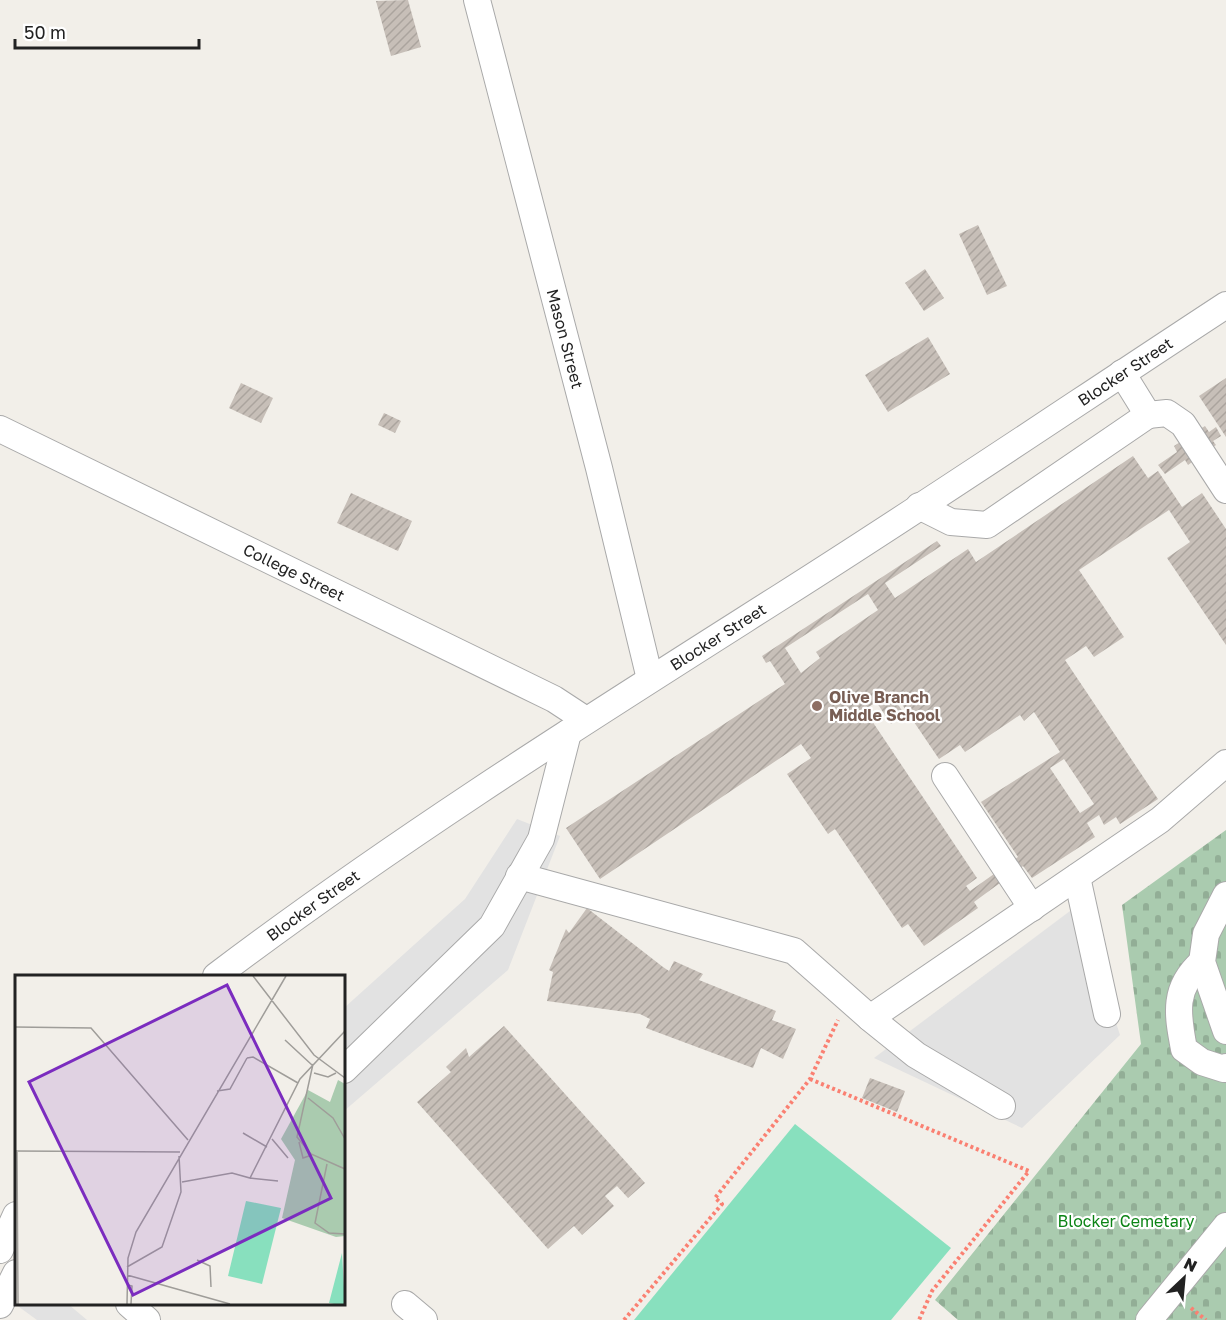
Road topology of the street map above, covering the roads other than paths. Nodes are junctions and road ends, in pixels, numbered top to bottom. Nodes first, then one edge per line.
1 (477, 0) edge
2 (1226, 305) edge
3 (1122, 373) junction
4 (1148, 415) junction
5 (0, 429) edge
6 (1226, 490) edge
7 (919, 506) junction
8 (650, 679) junction
9 (577, 726) junction
10 (1226, 763) edge
11 (945, 776) dead end
12 (519, 876) junction
13 (1077, 877) junction
14 (1226, 895) edge
15 (1032, 908) junction
16 (1202, 962) junction
17 (217, 975) edge
18 (1107, 1014) dead end
19 (870, 1018) junction
20 (1226, 1031) edge
21 (1226, 1067) edge
22 (345, 1069) edge
23 (1002, 1106) dead end
24 (15, 1217) edge
25 (1226, 1226) edge
26 (0, 1250) edge
27 (0, 1258) edge
28 (15, 1272) edge
29 (15, 1275) edge
30 (405, 1304) dead end
31 (0, 1305) edge
32 (130, 1305) edge
33 (147, 1320) edge
34 (424, 1320) edge
35 (1149, 1320) edge

1 - 8 street, Mason Street
2 - 3 street, Blocker Street
3 - 4 street
3 - 7 street, Blocker Street
4 - 6 street
4 - 7 street
5 - 9 street, College Street
7 - 8 street, Blocker Street
8 - 9 street, Blocker Street
9 - 12 street
9 - 17 street, Blocker Street
10 - 13 street
11 - 15 street
12 - 19 street
12 - 22 street
13 - 15 street
13 - 18 street
14 - 16 street
15 - 19 street
16 - 20 street
16 - 21 street
19 - 23 street
24 - 26 street
25 - 35 street
27 - 28 street
29 - 31 street
30 - 34 street
32 - 33 street

